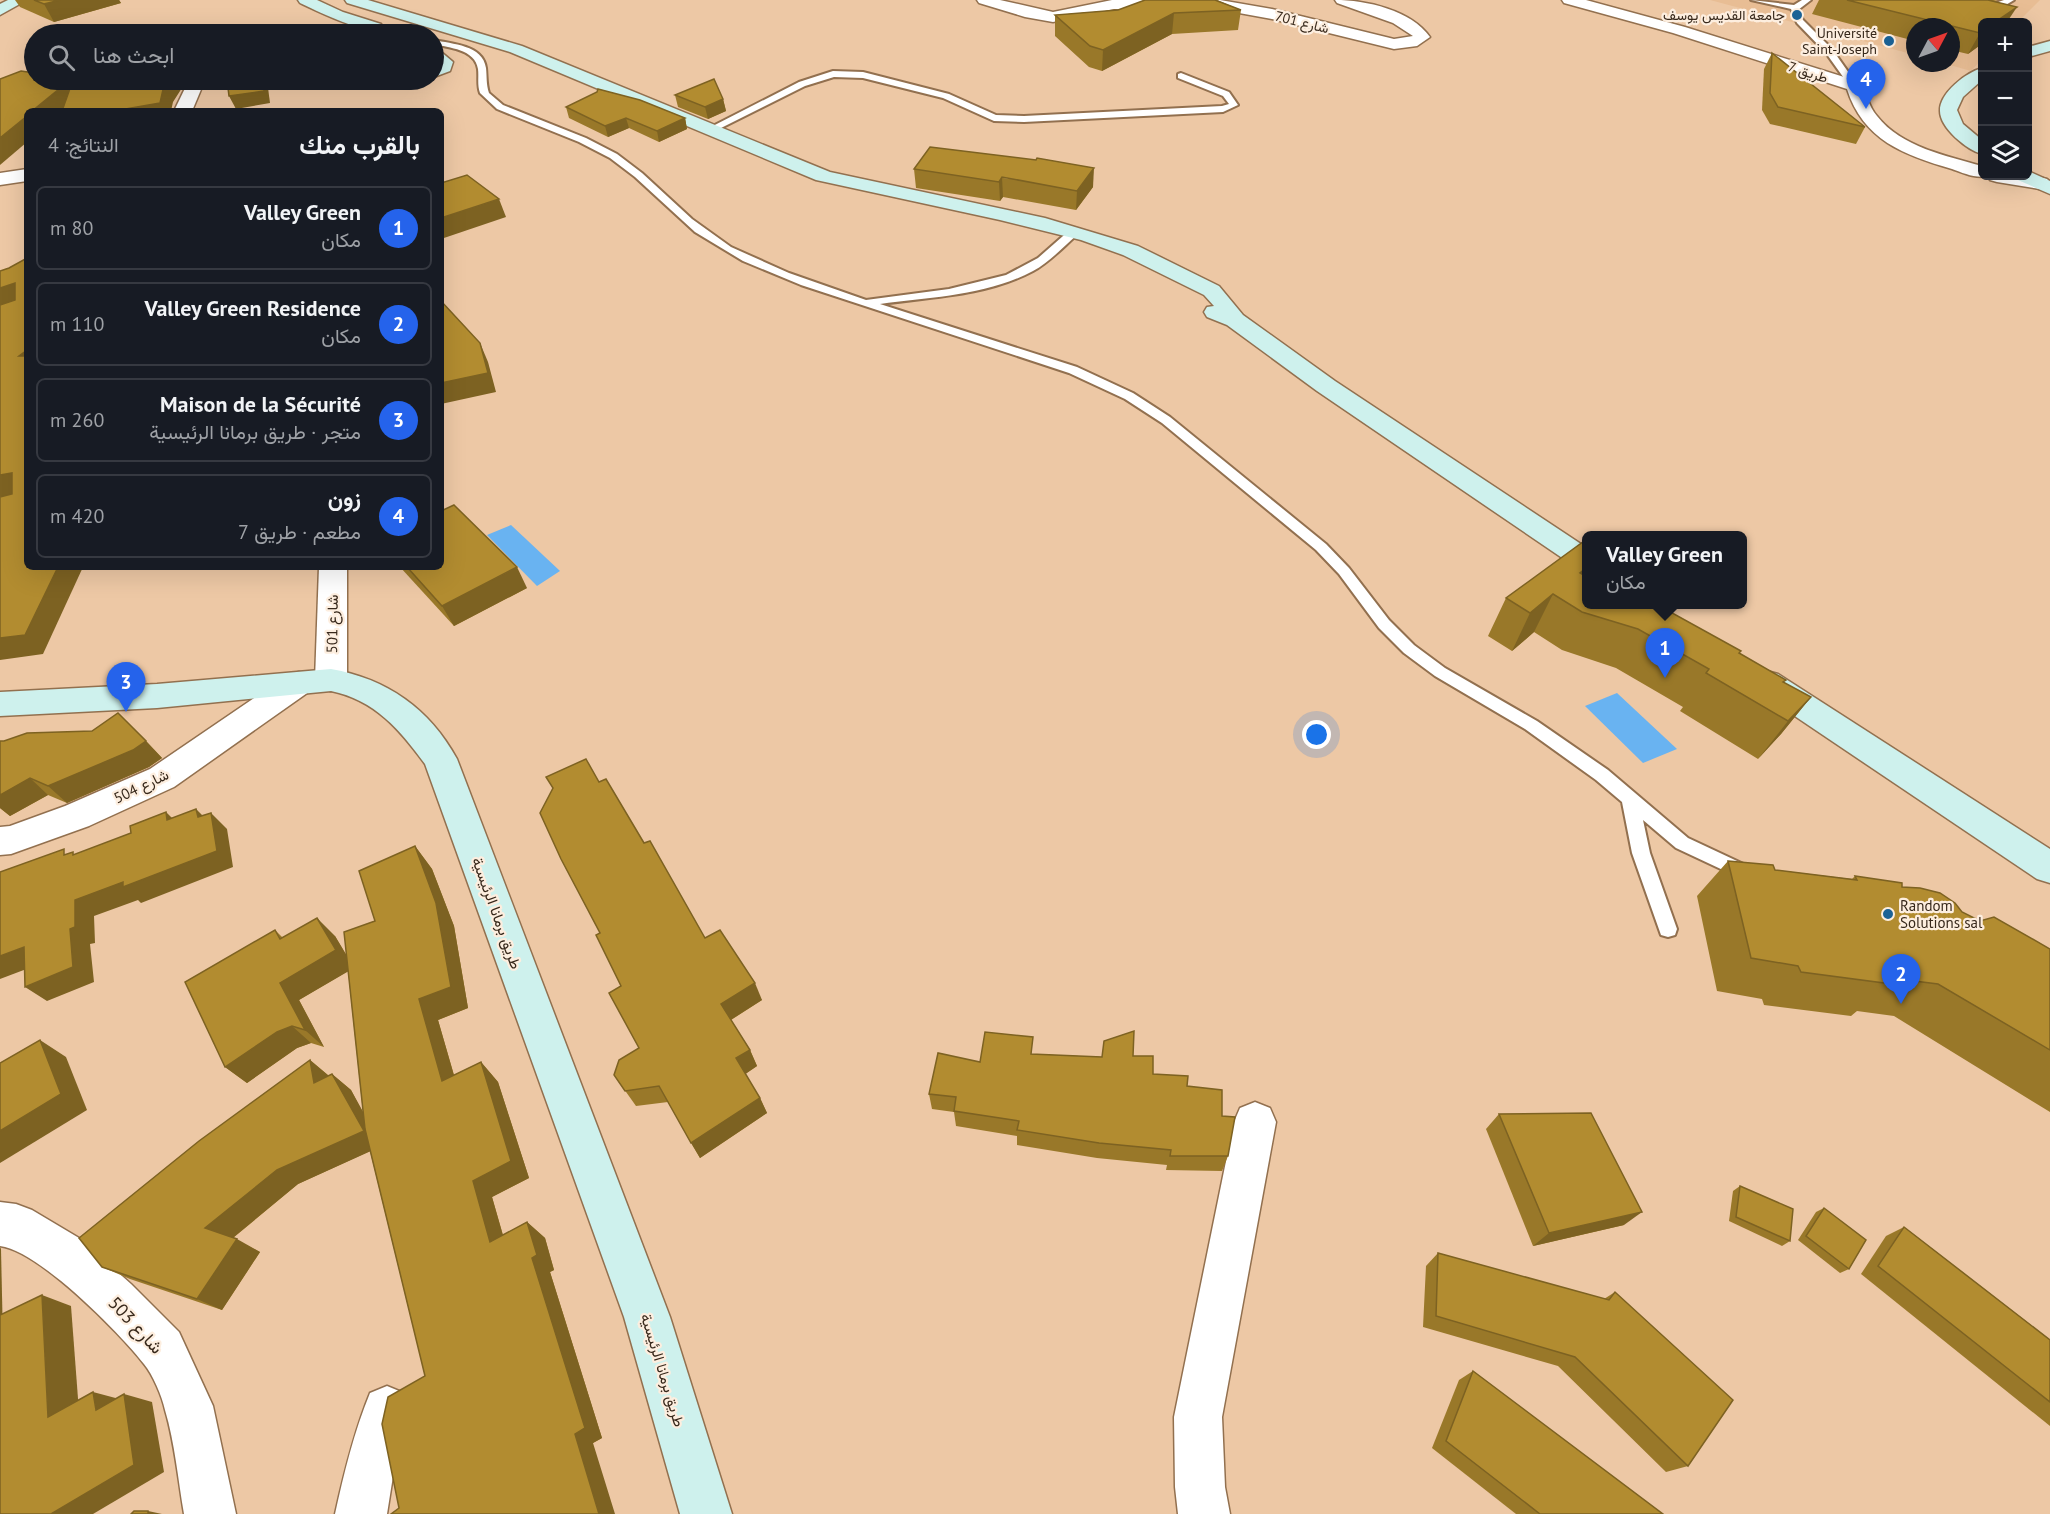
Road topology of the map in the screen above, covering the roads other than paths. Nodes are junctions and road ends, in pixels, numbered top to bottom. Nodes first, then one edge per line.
1 (20, 0) edge
2 (305, 0) edge
3 (352, 0) edge
4 (984, 0) edge
5 (1342, 0) edge
6 (1569, 0) edge
7 (1755, 0) edge
8 (1807, 0) edge
9 (2010, 0) edge
10 (1796, 7) junction
11 (0, 10) edge
12 (1968, 10) edge
13 (365, 24) edge
14 (432, 24) edge
15 (444, 27) edge
16 (444, 44) edge
17 (2050, 46) edge
18 (2032, 51) edge
19 (1181, 76) dead end
20 (1978, 77) edge
21 (1854, 86) junction
22 (192, 90) edge
23 (184, 108) edge
24 (710, 130) junction
25 (1978, 144) edge
26 (1978, 170) edge
27 (24, 175) edge
28 (0, 179) edge
29 (1069, 237) junction
30 (865, 303) junction
31 (1582, 558) edge
32 (333, 570) edge
33 (1746, 668) edge
34 (315, 682) junction
35 (0, 704) edge
36 (1630, 799) junction
37 (0, 841) edge
38 (2050, 868) edge
39 (1746, 873) edge
40 (1668, 929) dead end
41 (1255, 1122) dead end
42 (0, 1224) edge
43 (387, 1410) edge
44 (210, 1514) edge
45 (361, 1514) edge
46 (706, 1514) edge
47 (1204, 1514) edge

1 - 11 street
2 - 13 street
3 - 14 street
4 - 5 street, شارع 701
6 - 21 street, طريق 7
7 - 10 lane
8 - 10 lane
9 - 12 lane
10 - 21 lane
15 - 24 street
16 - 30 lane
17 - 18 street
19 - 24 lane
20 - 25 street
21 - 26 street
22 - 23 street
24 - 29 street
27 - 28 street
29 - 30 lane
29 - 31 street
30 - 36 lane
32 - 34 street, شارع 501
33 - 38 street
34 - 35 street, طريق برمانا الرئيسية
34 - 37 street, شارع 504
34 - 46 street, طريق برمانا الرئيسية
36 - 39 lane
36 - 40 lane
41 - 47 street
42 - 44 street, شارع 503
43 - 45 street

